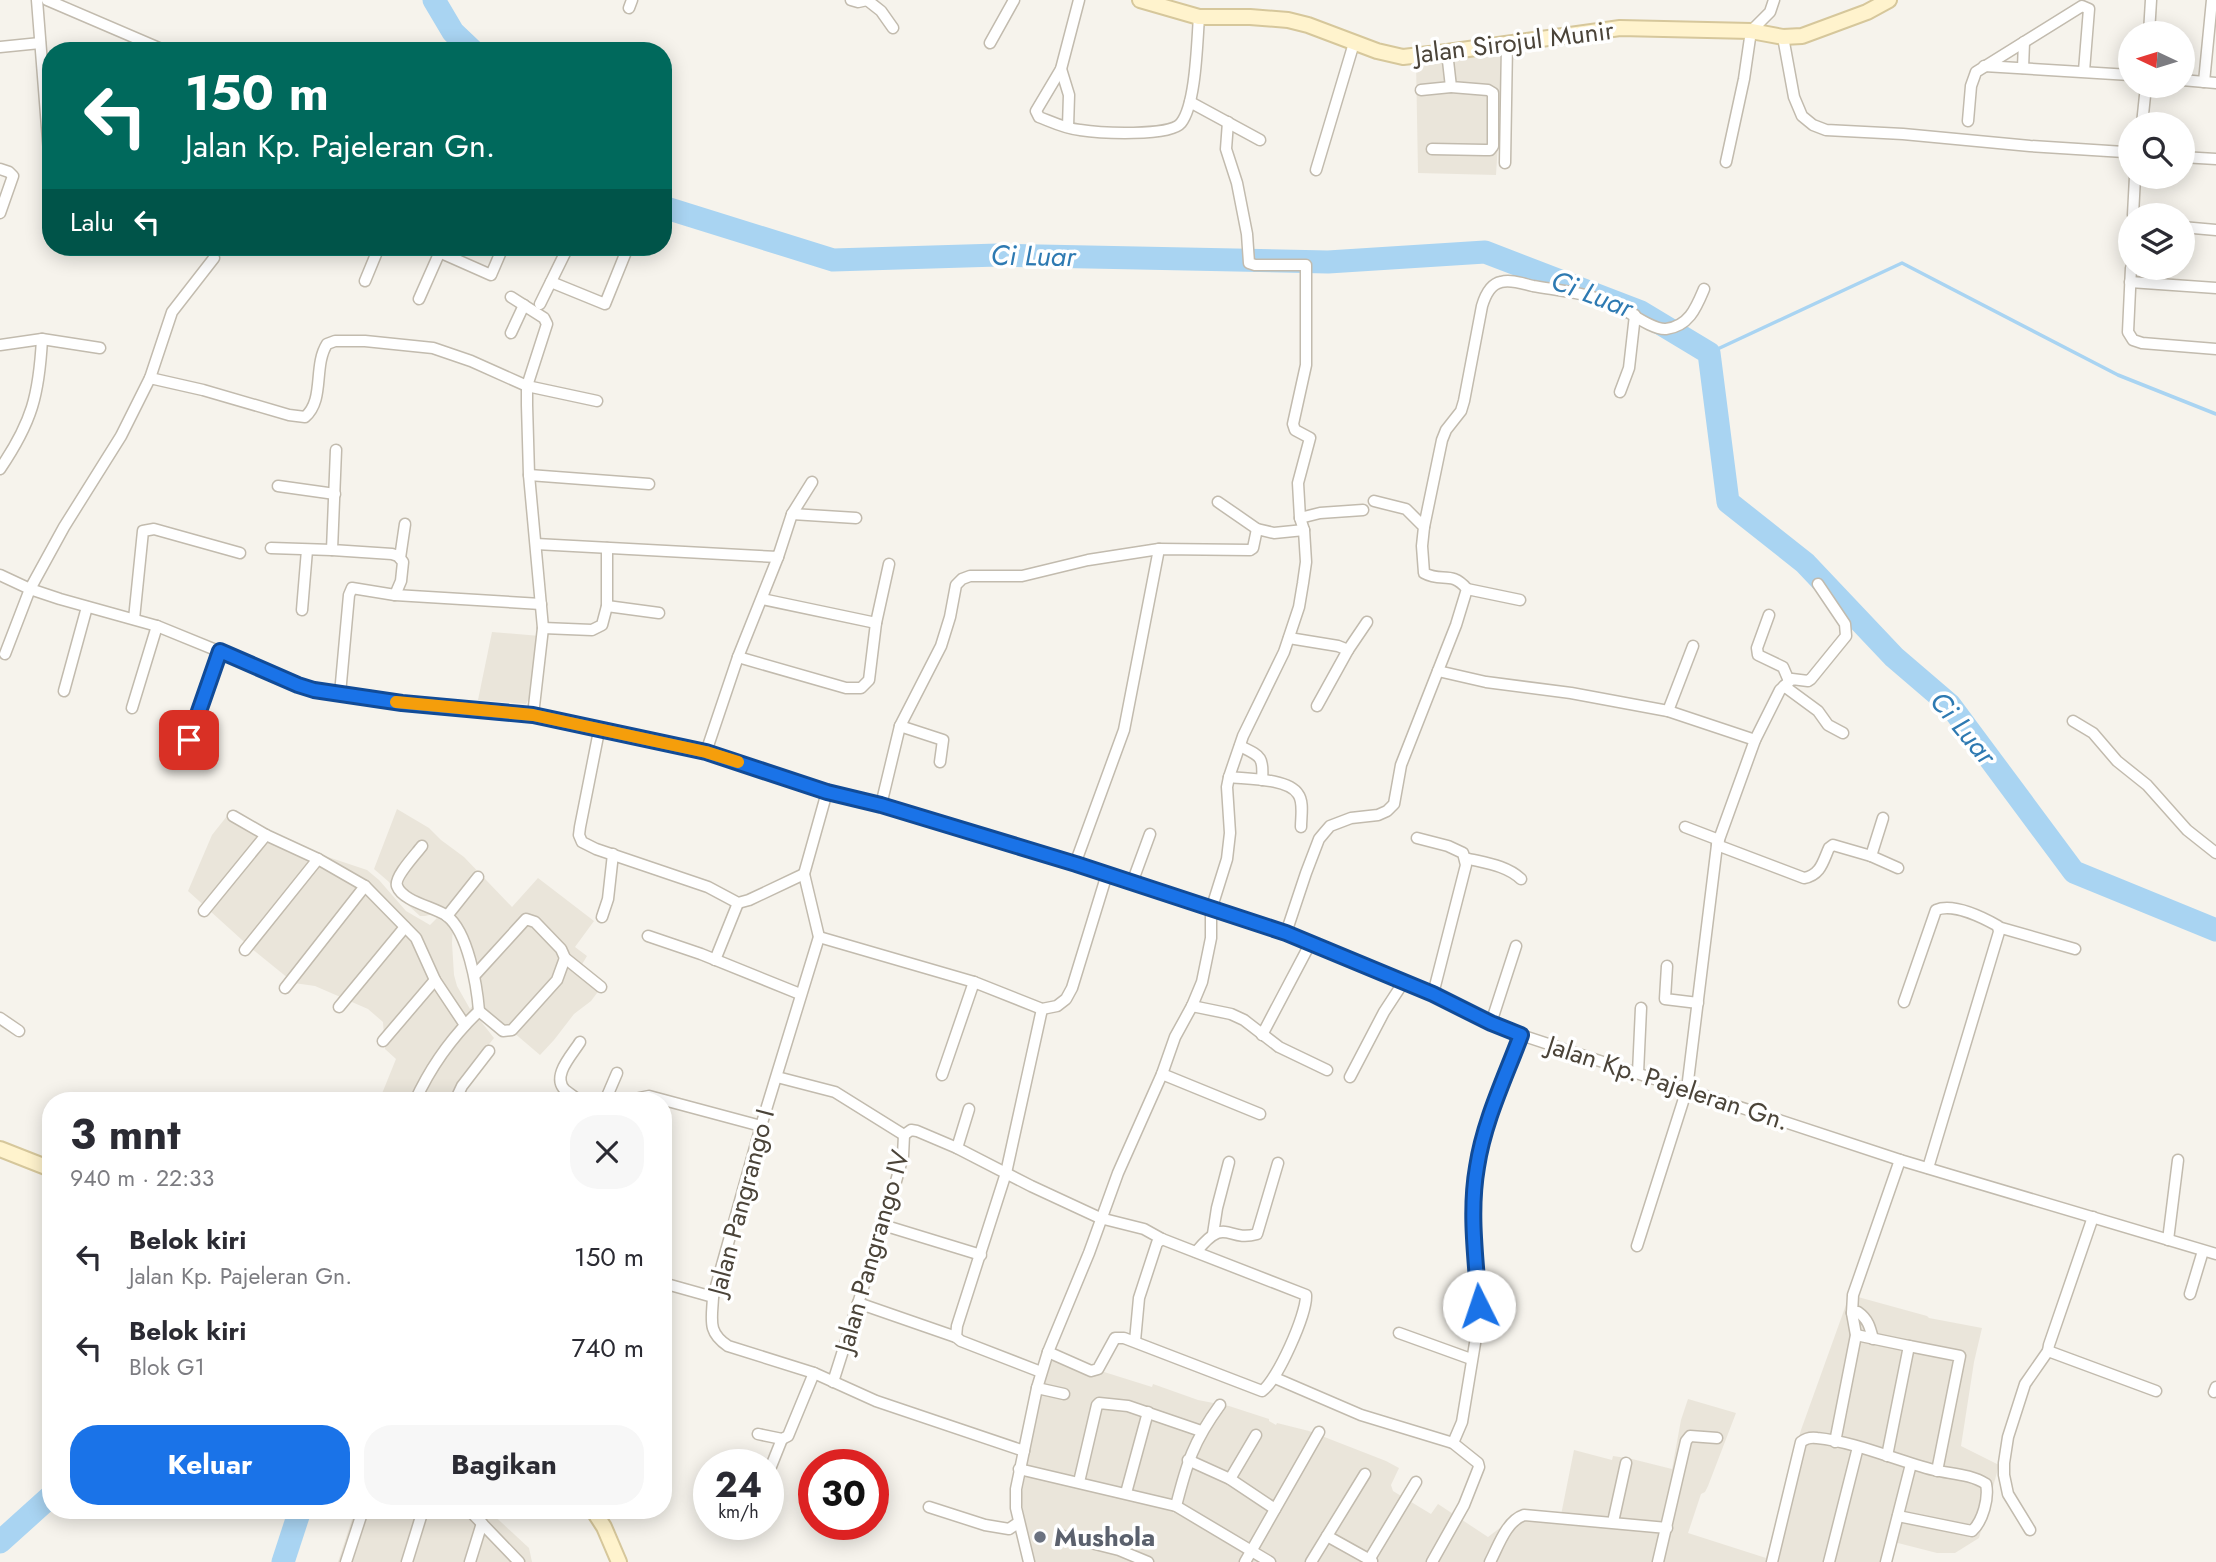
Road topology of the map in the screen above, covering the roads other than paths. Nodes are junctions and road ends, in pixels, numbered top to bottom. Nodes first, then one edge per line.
1 (37, 0) edge
2 (47, 0) edge
3 (851, 0) edge
4 (867, 0) edge
5 (1014, 0) edge
6 (1079, 0) edge
7 (1140, 0) edge
8 (1774, 0) edge
9 (1889, 0) edge
10 (2151, 0) edge
11 (2212, 0) edge
12 (1199, 17) junction
13 (2150, 21) edge
14 (893, 28) dead end
15 (1751, 31) junction
16 (1783, 37) junction
17 (145, 42) edge
18 (2024, 42) junction
19 (40, 43) junction
20 (990, 43) dead end
21 (1354, 43) junction
22 (1507, 44) junction
23 (0, 47) edge
24 (1447, 52) junction
25 (1984, 66) junction
26 (42, 68) edge
27 (2023, 68) junction
28 (1061, 69) junction
29 (2084, 71) junction
30 (2118, 74) edge
31 (2195, 81) edge
32 (2204, 82) junction
33 (2216, 83) edge
34 (1451, 87) junction
35 (1421, 90) dead end
36 (1190, 102) junction
37 (1968, 121) dead end
38 (1228, 122) junction
39 (1068, 127) junction
40 (1261, 140) dead end
41 (1432, 149) dead end
42 (2118, 152) edge
43 (2195, 158) edge
44 (2216, 159) edge
45 (1726, 162) dead end
46 (1505, 163) dead end
47 (0, 169) edge
48 (1316, 170) dead end
49 (0, 213) edge
50 (2195, 228) edge
51 (2216, 230) edge
52 (375, 256) edge
53 (438, 256) edge
54 (454, 256) edge
55 (499, 256) edge
56 (564, 256) edge
57 (624, 256) edge
58 (214, 258) dead end
59 (365, 281) dead end
60 (551, 282) junction
61 (2130, 282) joint
62 (2216, 288) edge
63 (1704, 289) dead end
64 (511, 297) dead end
65 (419, 299) dead end
66 (540, 304) dead end
67 (524, 305) junction
68 (1635, 315) junction
69 (511, 333) dead end
70 (42, 339) junction
71 (0, 345) edge
72 (100, 348) dead end
73 (2216, 349) edge
74 (150, 378) junction
75 (527, 386) junction
76 (1620, 392) dead end
77 (597, 401) dead end
78 (336, 450) dead end
79 (0, 469) edge
80 (529, 475) junction
81 (811, 482) dead end
82 (649, 484) dead end
83 (278, 486) dead end
84 (334, 494) junction
85 (1374, 501) dead end
86 (1218, 502) dead end
87 (1363, 510) dead end
88 (792, 514) junction
89 (856, 518) dead end
90 (1300, 518) junction
91 (405, 524) dead end
92 (1423, 527) junction
93 (1257, 528) junction
94 (1304, 530) junction
95 (536, 544) junction
96 (271, 548) dead end
97 (607, 548) junction
98 (1159, 549) junction
99 (307, 550) junction
100 (332, 550) junction
101 (240, 553) dead end
102 (778, 557) junction
103 (400, 558) junction
104 (889, 564) dead end
105 (0, 575) edge
106 (1818, 584) dead end
107 (30, 589) junction
108 (1467, 589) junction
109 (396, 595) junction
110 (762, 599) junction
111 (1520, 600) dead end
112 (541, 604) junction
113 (607, 606) junction
114 (87, 607) junction
115 (302, 610) dead end
116 (659, 613) dead end
117 (1769, 615) dead end
118 (134, 619) junction
119 (1367, 622) dead end
120 (876, 623) junction
121 (157, 626) junction
122 (543, 628) junction
123 (1289, 638) junction
124 (1693, 646) dead end
125 (1348, 650) junction
126 (220, 651) junction
127 (5, 654) dead end
128 (738, 657) junction
129 (1438, 671) junction
130 (1786, 683) junction
131 (64, 691) dead end
132 (340, 694) junction
133 (1317, 706) dead end
134 (132, 708) dead end
135 (1668, 711) junction
136 (533, 715) junction
137 (2073, 721) dead end
138 (901, 726) junction
139 (599, 731) junction
140 (1843, 733) dead end
141 (189, 740) dead end
142 (1755, 740) junction
143 (1240, 746) junction
144 (706, 752) junction
145 (940, 762) dead end
146 (1229, 777) junction
147 (1262, 780) junction
148 (827, 792) junction
149 (881, 805) junction
150 (233, 816) dead end
151 (1883, 818) dead end
152 (1301, 827) dead end
153 (1685, 827) dead end
154 (1150, 834) dead end
155 (266, 835) junction
156 (1416, 838) dead end
157 (1718, 842) junction
158 (422, 846) dead end
159 (2216, 853) edge
160 (613, 854) junction
161 (1871, 856) junction
162 (1465, 858) junction
163 (318, 859) junction
164 (1076, 864) junction
165 (1898, 869) dead end
166 (804, 874) junction
167 (1107, 874) junction
168 (478, 877) dead end
169 (1521, 879) dead end
170 (1132, 883) junction
171 (365, 886) junction
172 (738, 903) junction
173 (1210, 910) junction
174 (204, 911) dead end
175 (447, 916) junction
176 (602, 916) dead end
177 (405, 927) junction
178 (1998, 927) junction
179 (1286, 933) junction
180 (648, 936) dead end
181 (819, 937) junction
182 (1310, 944) junction
183 (1516, 946) dead end
184 (2075, 949) dead end
185 (245, 950) dead end
186 (565, 958) junction
187 (715, 960) junction
188 (1667, 966) dead end
189 (475, 975) junction
190 (435, 980) junction
191 (974, 982) junction
192 (1404, 983) junction
193 (601, 986) dead end
194 (285, 988) dead end
195 (800, 994) junction
196 (1433, 994) junction
197 (1904, 1002) dead end
198 (1698, 1003) junction
199 (1192, 1006) junction
200 (339, 1007) dead end
201 (1641, 1008) dead end
202 (1042, 1009) junction
203 (480, 1011) junction
204 (0, 1018) edge
205 (1491, 1023) junction
206 (465, 1025) junction
207 (19, 1031) dead end
208 (1262, 1035) junction
209 (1521, 1035) junction
210 (383, 1041) dead end
211 (580, 1042) dead end
212 (489, 1051) dead end
213 (1327, 1070) dead end
214 (617, 1073) dead end
215 (1638, 1073) junction
216 (1162, 1074) junction
217 (943, 1075) dead end
218 (777, 1077) junction
219 (1350, 1077) dead end
220 (1687, 1089) junction
221 (419, 1092) edge
222 (460, 1092) edge
223 (568, 1092) edge
224 (609, 1092) edge
225 (672, 1102) edge
226 (969, 1109) dead end
227 (1260, 1114) dead end
228 (761, 1126) junction
229 (904, 1135) junction
230 (957, 1148) junction
231 (0, 1149) edge
232 (1900, 1160) junction
233 (2178, 1160) dead end
234 (1229, 1162) dead end
235 (1278, 1163) dead end
236 (42, 1165) edge
237 (1928, 1168) junction
238 (1006, 1173) junction
239 (2092, 1217) junction
240 (1100, 1218) junction
241 (883, 1225) junction
242 (1213, 1234) junction
243 (1162, 1239) junction
244 (2168, 1240) junction
245 (1637, 1245) dead end
246 (2203, 1251) junction
247 (1196, 1252) junction
248 (2216, 1254) edge
249 (981, 1255) junction
250 (672, 1286) edge
251 (2190, 1294) dead end
252 (713, 1297) junction
253 (858, 1303) junction
254 (1852, 1313) junction
255 (1399, 1334) dead end
256 (1856, 1335) junction
257 (956, 1336) junction
258 (1873, 1339) junction
259 (1135, 1341) junction
260 (1909, 1346) junction
261 (2048, 1351) junction
262 (1048, 1352) junction
263 (1471, 1360) junction
264 (1041, 1372) junction
265 (814, 1373) junction
266 (1275, 1378) junction
267 (833, 1382) junction
268 (1037, 1388) junction
269 (2156, 1391) dead end
270 (1063, 1394) dead end
271 (1220, 1405) dead end
272 (1148, 1412) junction
273 (1201, 1431) junction
274 (1319, 1432) dead end
275 (758, 1434) dead end
276 (1256, 1435) dead end
277 (1717, 1438) dead end
278 (782, 1439) junction
279 (1835, 1442) junction
280 (1453, 1443) junction
281 (1857, 1447) junction
282 (778, 1449) edge
283 (1024, 1451) junction
284 (1887, 1456) junction
285 (1188, 1460) junction
286 (1626, 1464) dead end
287 (1911, 1464) junction
288 (1020, 1469) junction
289 (1937, 1471) junction
290 (1365, 1474) dead end
291 (1230, 1479) junction
292 (1079, 1482) junction
293 (1416, 1482) dead end
294 (1126, 1493) junction
295 (1176, 1506) junction
296 (929, 1507) dead end
297 (1275, 1508) junction
298 (1898, 1516) junction
299 (360, 1519) edge
300 (421, 1519) edge
301 (478, 1519) edge
302 (599, 1519) edge
303 (1018, 1522) junction
304 (1613, 1522) junction
305 (482, 1523) junction
306 (1667, 1528) junction
307 (2030, 1530) dead end
308 (1063, 1536) dead end
309 (1327, 1536) junction
310 (1251, 1550) junction
311 (1371, 1561) edge
312 (346, 1562) edge
313 (407, 1562) edge
314 (470, 1562) edge
315 (519, 1562) edge
316 (619, 1562) edge
317 (1029, 1562) edge
318 (1148, 1562) edge
319 (1245, 1562) edge
320 (1270, 1562) edge
321 (1311, 1562) edge
322 (1432, 1562) edge
323 (1490, 1562) edge
324 (1658, 1562) edge
325 (1772, 1562) edge
326 (1829, 1562) edge
327 (1886, 1562) edge

1 - 19 street
2 - 17 street
3 - 4 street
4 - 14 street
5 - 20 street
6 - 28 street
7 - 12 street, Jalan Sirojul Munir
8 - 15 street
9 - 16 street, Jalan Sirojul Munir
10 - 13 street
11 - 32 street
12 - 21 street, Jalan Sirojul Munir
12 - 36 street
15 - 16 street, Jalan Sirojul Munir
15 - 22 street, Jalan Sirojul Munir
15 - 45 street
16 - 42 street
18 - 25 street
18 - 27 street
18 - 29 street
19 - 23 street
19 - 26 street
21 - 24 street, Jalan Sirojul Munir
21 - 48 street
22 - 24 street, Jalan Sirojul Munir
22 - 46 street
24 - 34 street
25 - 27 street
25 - 37 street
27 - 29 street
28 - 39 street
28 - 39 street
29 - 30 street
31 - 32 street
32 - 33 street
34 - 35 street
34 - 41 street
36 - 38 street
36 - 39 street
38 - 40 street
38 - 90 street
43 - 44 street
47 - 49 street
50 - 51 street
52 - 59 street
53 - 65 street
54 - 55 street
56 - 60 street
57 - 60 street
58 - 74 street
60 - 66 street
61 - 62 street
61 - 73 street
63 - 68 street
64 - 67 street
67 - 69 street
67 - 75 street
68 - 76 street
68 - 92 street
70 - 71 street
70 - 72 street
70 - 79 street
74 - 75 street
74 - 107 street
75 - 77 street
75 - 80 street
78 - 84 street
80 - 82 street
80 - 95 street
81 - 88 street
83 - 84 street
84 - 100 street
85 - 92 street
86 - 93 street
87 - 90 street
88 - 89 street
88 - 102 street
90 - 94 street
91 - 103 street
92 - 108 street
93 - 94 street
93 - 98 street
94 - 123 street
95 - 97 street
95 - 112 street
96 - 99 street
97 - 102 street
97 - 113 street
98 - 138 street
98 - 164 street
99 - 100 street
99 - 115 street
100 - 103 street
101 - 118 street
102 - 110 street
103 - 109 street
104 - 120 street
105 - 107 street, Jalan Kp. Pajeleran Gn.
106 - 130 street
107 - 114 street, Jalan Kp. Pajeleran Gn.
107 - 127 street
108 - 111 street
108 - 129 street
109 - 112 street
109 - 132 street
110 - 120 street
110 - 128 street
112 - 122 street
113 - 116 street
113 - 122 street
114 - 118 street, Jalan Kp. Pajeleran Gn.
114 - 131 street
117 - 130 street
118 - 121 street, Jalan Kp. Pajeleran Gn.
119 - 125 street
120 - 128 street
121 - 126 street, Jalan Kp. Pajeleran Gn.
121 - 134 street
122 - 136 street
123 - 125 street
123 - 143 street
124 - 135 street
125 - 133 street
126 - 132 street, Jalan Kp. Pajeleran Gn.
126 - 141 street
128 - 144 street
129 - 135 street
129 - 179 street
130 - 140 street
130 - 142 street
132 - 136 street, Jalan Kp. Pajeleran Gn.
135 - 142 street
136 - 139 street, Jalan Kp. Pajeleran Gn.
137 - 159 street
138 - 145 street
138 - 149 street
139 - 144 street, Jalan Kp. Pajeleran Gn.
139 - 160 street
142 - 157 street
143 - 146 street
143 - 147 street
144 - 148 street, Jalan Kp. Pajeleran Gn.
146 - 147 street
146 - 173 street
147 - 152 street
148 - 149 street, Jalan Kp. Pajeleran Gn.
148 - 166 street
149 - 164 street, Jalan Kp. Pajeleran Gn.
150 - 155 street
151 - 161 street
153 - 157 street
154 - 170 street
155 - 163 street
155 - 174 street
156 - 162 street
157 - 161 street
157 - 198 street
158 - 175 street
160 - 172 street
160 - 176 street
161 - 165 street
162 - 169 street
162 - 196 street
163 - 171 street
163 - 185 street
164 - 167 street, Jalan Kp. Pajeleran Gn.
166 - 172 street
166 - 181 street
167 - 170 street, Jalan Kp. Pajeleran Gn.
167 - 202 street
168 - 175 street
170 - 173 street, Jalan Kp. Pajeleran Gn.
171 - 177 street
171 - 194 street
172 - 187 street
173 - 179 street, Jalan Kp. Pajeleran Gn.
173 - 199 street
175 - 189 street
177 - 190 street
177 - 200 street
178 - 184 street
178 - 197 street
178 - 237 street
179 - 182 street, Jalan Kp. Pajeleran Gn.
180 - 187 street
181 - 191 street
181 - 195 street, Jalan Pangrango I
182 - 192 street, Jalan Kp. Pajeleran Gn.
182 - 208 street
183 - 205 street
186 - 189 street
186 - 193 street
186 - 203 street
187 - 195 street
188 - 198 street
189 - 203 street
190 - 206 street
190 - 210 street
191 - 202 street
191 - 217 street
192 - 196 street, Jalan Kp. Pajeleran Gn.
192 - 219 street
195 - 218 street, Jalan Pangrango I
196 - 205 street, Jalan Kp. Pajeleran Gn.
198 - 220 street
199 - 208 street
199 - 216 street
201 - 215 street
202 - 238 street
203 - 206 street
204 - 207 street
205 - 209 street, Jalan Kp. Pajeleran Gn.
206 - 221 street
208 - 213 street
209 - 215 street, Jalan Kp. Pajeleran Gn.
209 - 263 street
211 - 223 street
212 - 222 street
214 - 224 street
215 - 220 street, Jalan Kp. Pajeleran Gn.
216 - 227 street
216 - 240 street
218 - 228 street, Jalan Pangrango I
218 - 229 street, Jalan Pangrango IV
220 - 232 street, Jalan Kp. Pajeleran Gn.
220 - 245 street
225 - 228 street
226 - 230 street
228 - 252 street, Jalan Pangrango I
229 - 230 street
229 - 241 street, Jalan Pangrango IV
230 - 238 street
231 - 236 street
232 - 237 street, Jalan Kp. Pajeleran Gn.
232 - 254 street
233 - 244 street
234 - 242 street
235 - 242 street
237 - 239 street, Jalan Kp. Pajeleran Gn.
238 - 240 street
238 - 249 street
239 - 244 street, Jalan Kp. Pajeleran Gn.
239 - 261 street
240 - 243 street
240 - 262 street
241 - 249 street
241 - 253 street, Jalan Pangrango IV
242 - 247 street
243 - 247 street
243 - 259 street
244 - 246 street, Jalan Kp. Pajeleran Gn.
246 - 248 street, Jalan Kp. Pajeleran Gn.
246 - 251 street
247 - 266 street
249 - 257 street
250 - 252 street
252 - 265 street, Jalan Pangrango I
253 - 257 street
253 - 267 street, Jalan Pangrango IV
254 - 256 street
254 - 258 street
255 - 263 street
256 - 258 street
256 - 279 street
257 - 264 street
258 - 260 street
259 - 262 street
259 - 266 street
260 - 284 street
260 - 289 street
261 - 269 street
261 - 307 street
262 - 264 street
263 - 280 street
264 - 268 street
265 - 267 street, Jalan Pangrango I
265 - 278 street
266 - 280 street
267 - 283 street, Jalan Pangrango I
268 - 270 street
268 - 283 street
271 - 273 street
272 - 273 street
272 - 292 street
272 - 294 street
273 - 285 street
274 - 297 street
275 - 278 street
276 - 291 street
277 - 306 street
278 - 282 street
279 - 281 street
279 - 325 street
280 - 322 street
281 - 284 street
281 - 326 street
283 - 288 street
284 - 287 street
285 - 291 street
285 - 295 street
286 - 304 street
287 - 289 street
287 - 298 street
288 - 292 street
288 - 303 street
289 - 298 street
290 - 309 street
291 - 297 street
292 - 294 street
293 - 311 street
294 - 295 street
295 - 310 street
296 - 303 street
297 - 310 street
298 - 327 street
299 - 312 street
300 - 313 street
301 - 305 street
302 - 316 street
303 - 317 street
304 - 306 street
304 - 323 street
305 - 314 street
305 - 315 street
306 - 324 street
308 - 318 street
309 - 311 street
309 - 321 street
310 - 319 street
310 - 320 street

